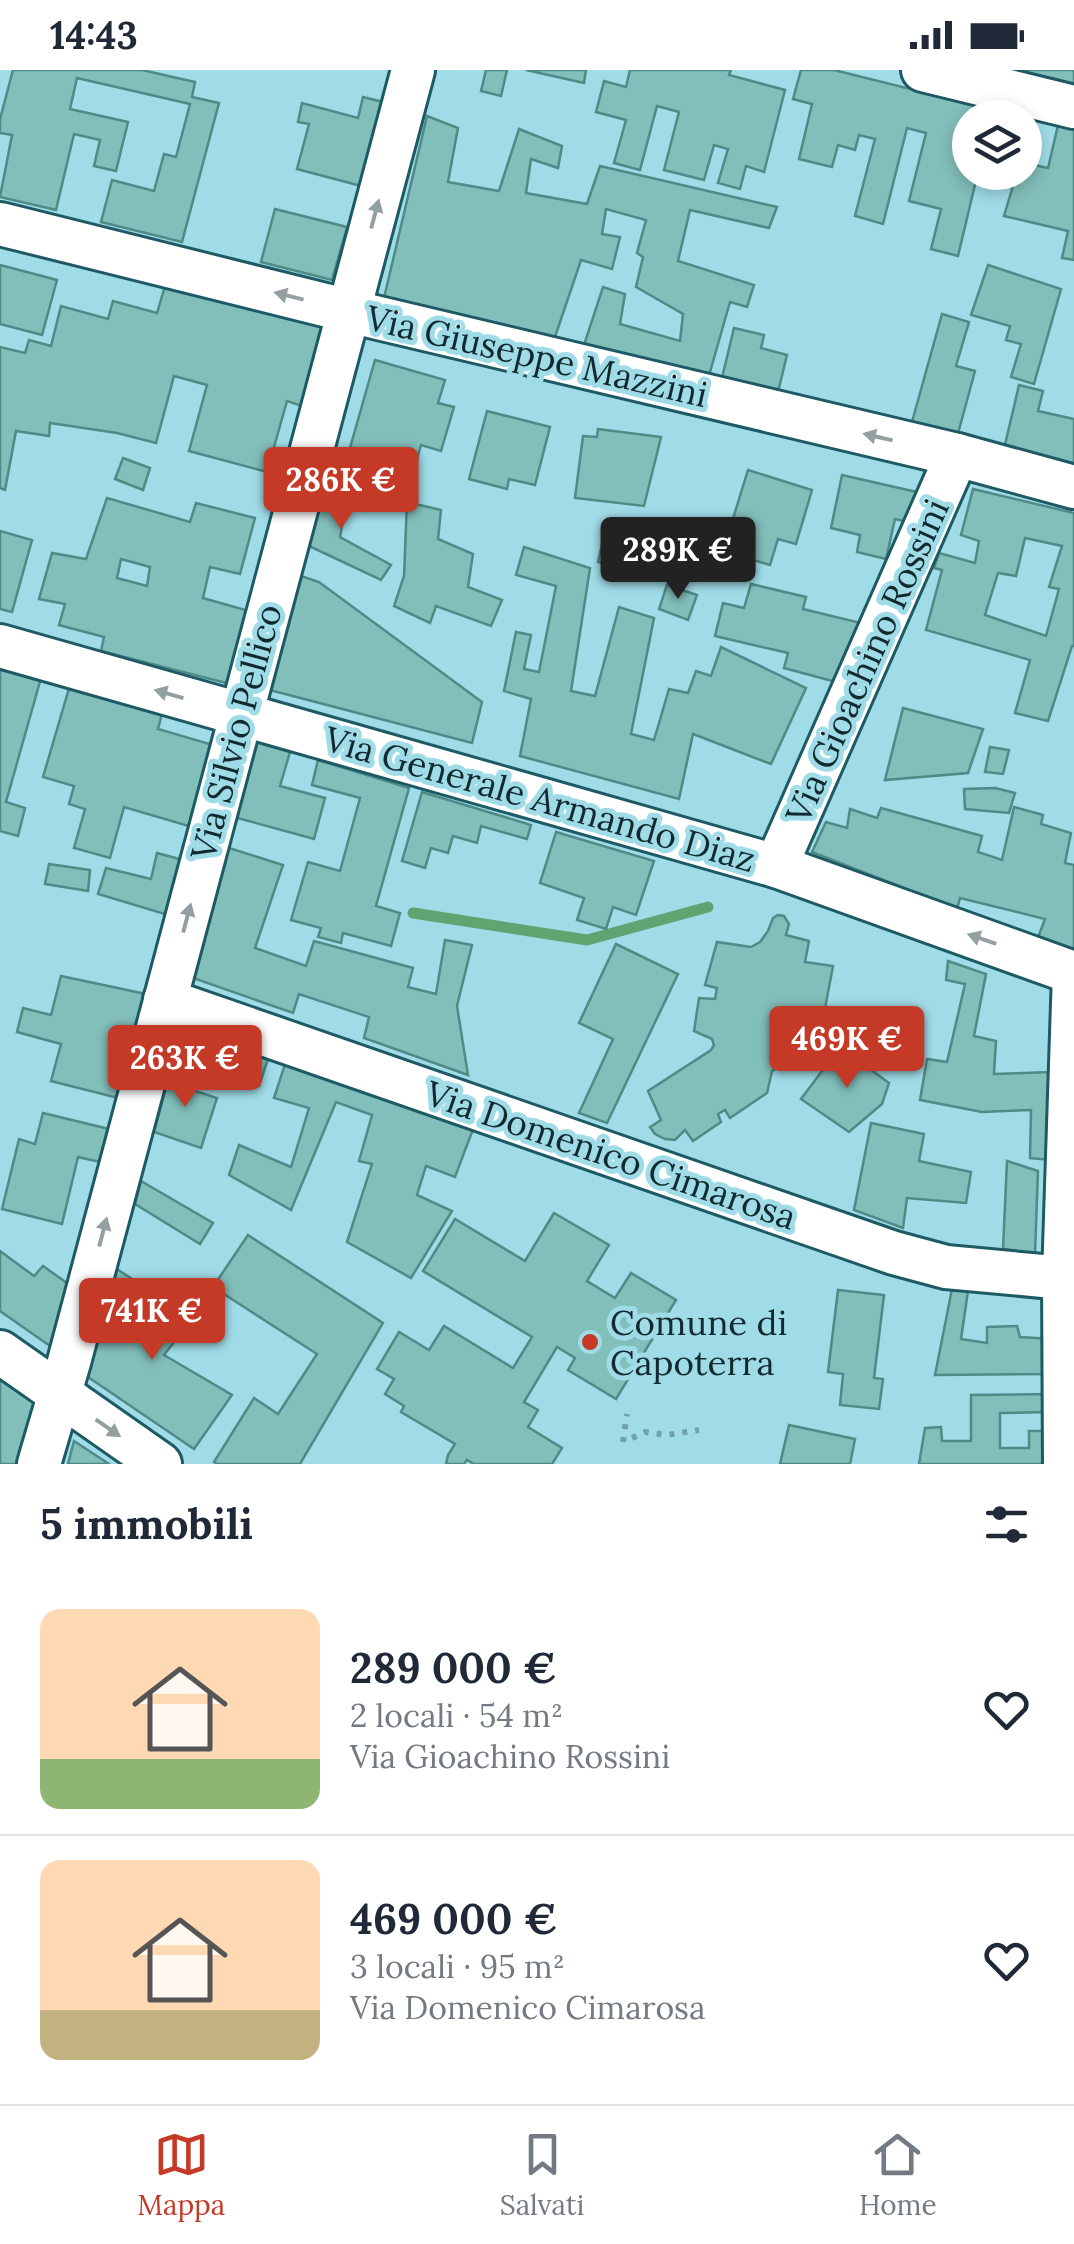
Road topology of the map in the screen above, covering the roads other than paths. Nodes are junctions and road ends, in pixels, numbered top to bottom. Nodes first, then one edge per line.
1 (414, 70) edge
2 (923, 70) edge
3 (1074, 107) edge
4 (0, 224) edge
5 (349, 311) junction
6 (957, 455) junction
7 (1074, 487) edge
8 (0, 646) edge
9 (240, 714) junction
10 (776, 866) junction
11 (1074, 973) edge
12 (165, 1000) junction
13 (1064, 1278) junction
14 (0, 1352) edge
15 (60, 1394) junction
16 (39, 1464) edge
17 (160, 1464) edge
18 (1065, 1464) edge

5 -> 1 street, Via Silvio Pellico
2 - 3 street
5 -> 4 street, Via Giuseppe Mazzini
6 -> 5 street, Via Giuseppe Mazzini
5 - 9 street, Via Silvio Pellico
6 - 7 street, Via Giuseppe Mazzini
6 - 10 street, Via Gioachino Rossini
9 -> 8 street, Via Generale Armando Diaz
9 - 10 street, Via Generale Armando Diaz
12 -> 9 street, Via Silvio Pellico
11 -> 10 street, Via Generale Armando Diaz
11 - 13 street
12 - 13 street, Via Domenico Cimarosa
15 -> 12 street, Via Silvio Pellico
13 - 18 street
14 - 15 street
15 - 16 street, Via Silvio Pellico
15 -> 17 street

